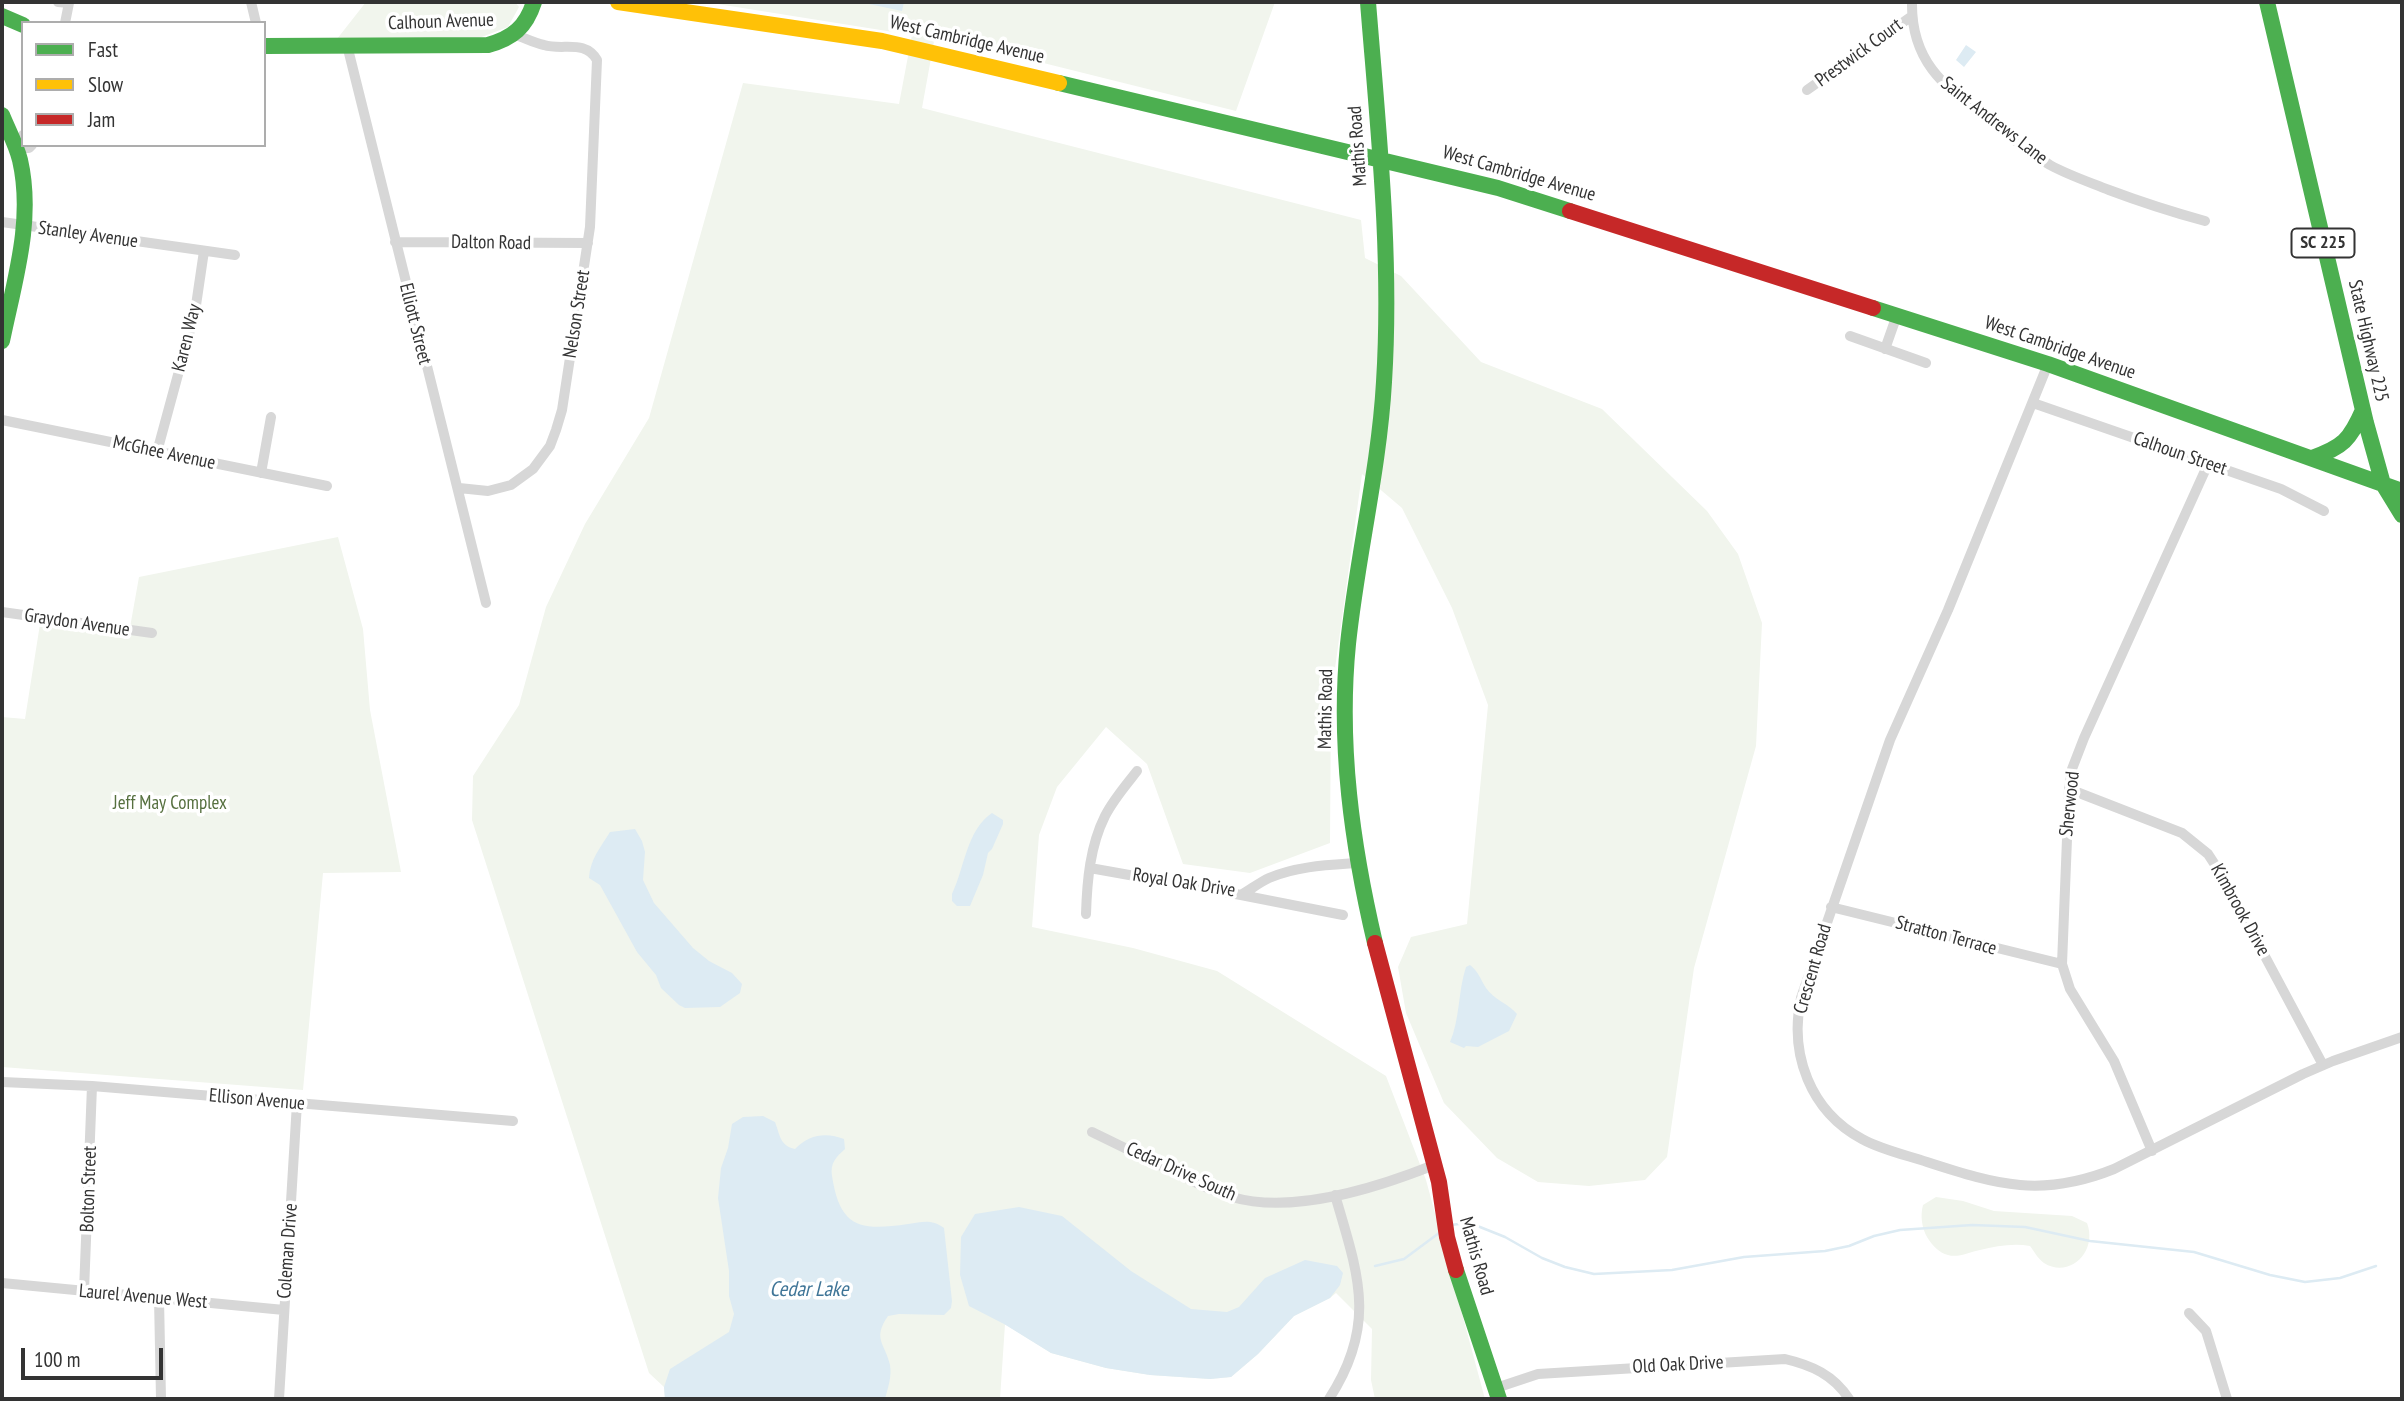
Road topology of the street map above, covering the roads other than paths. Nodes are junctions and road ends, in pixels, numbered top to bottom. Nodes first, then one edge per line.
1 (251, 2) edge
2 (534, 2) edge
3 (618, 2) edge
4 (1368, 2) edge
5 (1912, 2) edge
6 (2267, 2) edge
7 (63, 3) edge
8 (635, 3) edge
9 (2, 16) edge
10 (1912, 16) junction
11 (65, 21) edge
12 (256, 21) edge
13 (21, 24) edge
14 (516, 35) junction
15 (347, 45) junction
16 (266, 46) edge
17 (598, 72) joint
18 (1807, 90) dead end
19 (2, 115) edge
20 (21, 139) edge
21 (23, 147) edge
22 (1380, 159) junction
23 (2205, 221) dead end
24 (2, 222) edge
25 (24, 226) junction
26 (395, 242) junction
27 (588, 243) junction
28 (204, 251) junction
29 (235, 255) dead end
30 (1897, 315) junction
31 (1850, 336) dead end
32 (2, 341) edge
33 (1885, 349) junction
34 (1926, 363) dead end
35 (2048, 364) junction
36 (2033, 403) junction
37 (2362, 410) junction
38 (271, 417) dead end
39 (2, 420) edge
40 (157, 452) junction
41 (2312, 458) junction
42 (2208, 464) junction
43 (261, 473) junction
44 (2383, 484) junction
45 (327, 486) dead end
46 (459, 488) junction
47 (2402, 491) edge
48 (2324, 511) dead end
49 (2402, 516) edge
50 (486, 603) dead end
51 (2, 612) edge
52 (152, 633) dead end
53 (1137, 771) dead end
54 (2069, 789) junction
55 (1357, 863) junction
56 (1090, 869) junction
57 (1241, 895) junction
58 (1831, 907) junction
59 (1086, 914) dead end
60 (1343, 915) dead end
61 (2062, 964) junction
62 (2402, 1037) edge
63 (2323, 1065) junction
64 (2, 1082) edge
65 (92, 1086) junction
66 (297, 1103) junction
67 (513, 1121) dead end
68 (1092, 1132) dead end
69 (2152, 1151) junction
70 (1434, 1165) junction
71 (1335, 1195) junction
72 (2, 1283) edge
73 (84, 1291) junction
74 (159, 1298) junction
75 (284, 1310) junction
76 (2189, 1313) dead end
77 (1497, 1394) edge
78 (161, 1399) edge
79 (279, 1399) edge
80 (1329, 1399) edge
81 (1849, 1399) edge
82 (2227, 1399) edge

1 - 12 street
2 - 14 main road
3 - 8 main road, West Cambridge Avenue
4 - 22 main road, Mathis Road
5 - 10 street, Saint Andrews Lane
6 - 37 main road, State Highway 225 / SC 225
7 - 11 street
8 - 22 main road, West Cambridge Avenue
9 - 13 main road
10 - 18 street, Prestwick Court
10 - 23 street, Saint Andrews Lane
14 - 15 main road, Calhoun Avenue
14 - 17 street, Calhoun Avenue
15 - 16 main road, Calhoun Avenue
15 - 26 street, Elliott Street
17 - 27 street, Nelson Street
19 - 20 main road
21 - 25 main road
22 - 30 main road, West Cambridge Avenue
22 - 55 main road, Mathis Road
24 - 25 street, Stanley Avenue
25 - 28 street, Stanley Avenue
25 - 32 main road
26 - 27 street, Dalton Road
26 - 46 street, Elliott Street
27 - 46 street, Nelson Street
28 - 29 street
28 - 40 street, Karen Way
30 - 33 street
30 - 35 main road, West Cambridge Avenue
31 - 33 street
33 - 34 street
35 - 36 street, Crescent Road
35 - 41 main road, West Cambridge Avenue
36 - 42 street, Calhoun Street
36 - 58 street, Crescent Road
37 - 41 main road
37 - 44 main road, State Highway 225 / SC 225
38 - 43 street
39 - 40 street, McGhee Avenue
40 - 43 street, McGhee Avenue
41 - 44 main road, West Cambridge Avenue
42 - 48 street, Calhoun Street
42 - 54 street, Sherwood
43 - 45 street, McGhee Avenue
44 - 47 main road, West Cambridge Avenue
44 - 49 main road, State Highway 225
46 - 50 street, Elliott Street
51 - 52 street, Graydon Avenue
53 - 56 street
54 - 61 street, Sherwood
54 - 63 street, Kimbrook Drive
55 - 57 street, Royal Oak Drive
55 - 70 main road, Mathis Road
56 - 57 street, Royal Oak Drive
56 - 59 street
57 - 60 street
58 - 61 street, Stratton Terrace
58 - 69 street, Crescent Road
61 - 69 street, Sherwood
62 - 63 street, Crescent Road
63 - 69 street, Crescent Road
64 - 65 street, Ellison Avenue
65 - 66 street, Ellison Avenue
65 - 73 street, Bolton Street
66 - 67 street, Ellison Avenue
66 - 75 street, Coleman Drive
68 - 71 street, Cedar Drive South
70 - 71 street, Cedar Drive South
70 - 77 main road, Mathis Road
71 - 80 street
72 - 73 street, Laurel Avenue West
73 - 74 street, Laurel Avenue West
74 - 75 street, Laurel Avenue West
74 - 78 street
75 - 79 street, Coleman Drive
76 - 82 street
77 - 81 street, Old Oak Drive

